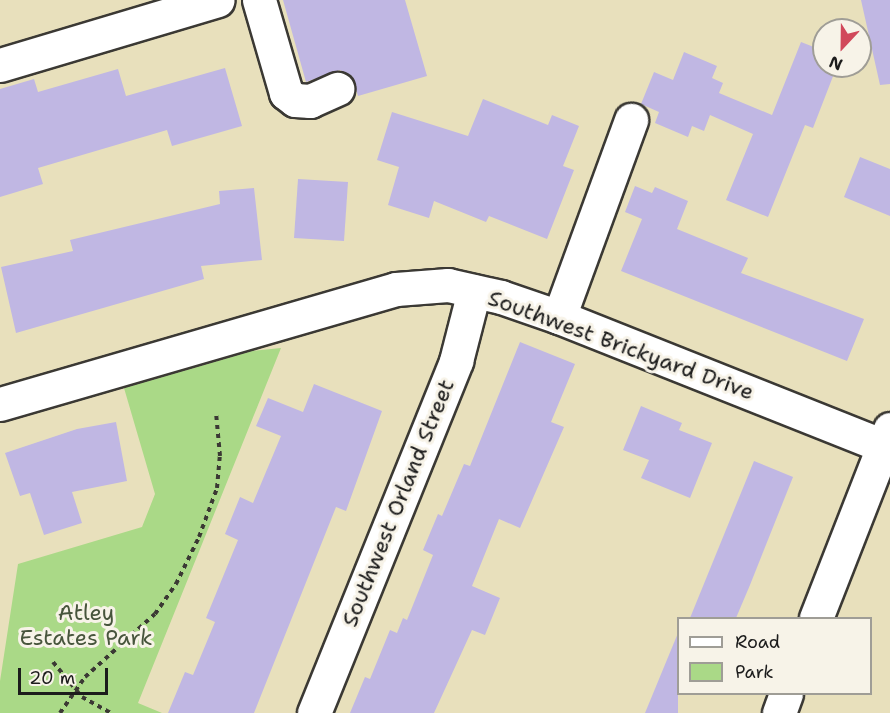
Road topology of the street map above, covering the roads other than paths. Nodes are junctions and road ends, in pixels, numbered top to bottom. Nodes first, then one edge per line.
1 (218, 0) edge
2 (259, 0) edge
3 (0, 65) edge
4 (338, 89) dead end
5 (631, 120) dead end
6 (474, 291) junction
7 (559, 317) junction
8 (0, 404) edge
9 (888, 442) edge
10 (816, 617) edge
11 (785, 695) edge
12 (314, 713) edge
13 (779, 713) edge

1 - 3 street
2 - 4 street
5 - 7 street
6 - 7 street, Southwest Brickyard Drive
6 - 8 street, Southwest Brickyard Drive
6 - 12 street, Southwest Orland Street
7 - 9 street, Southwest Brickyard Drive
9 - 10 street
11 - 13 street

